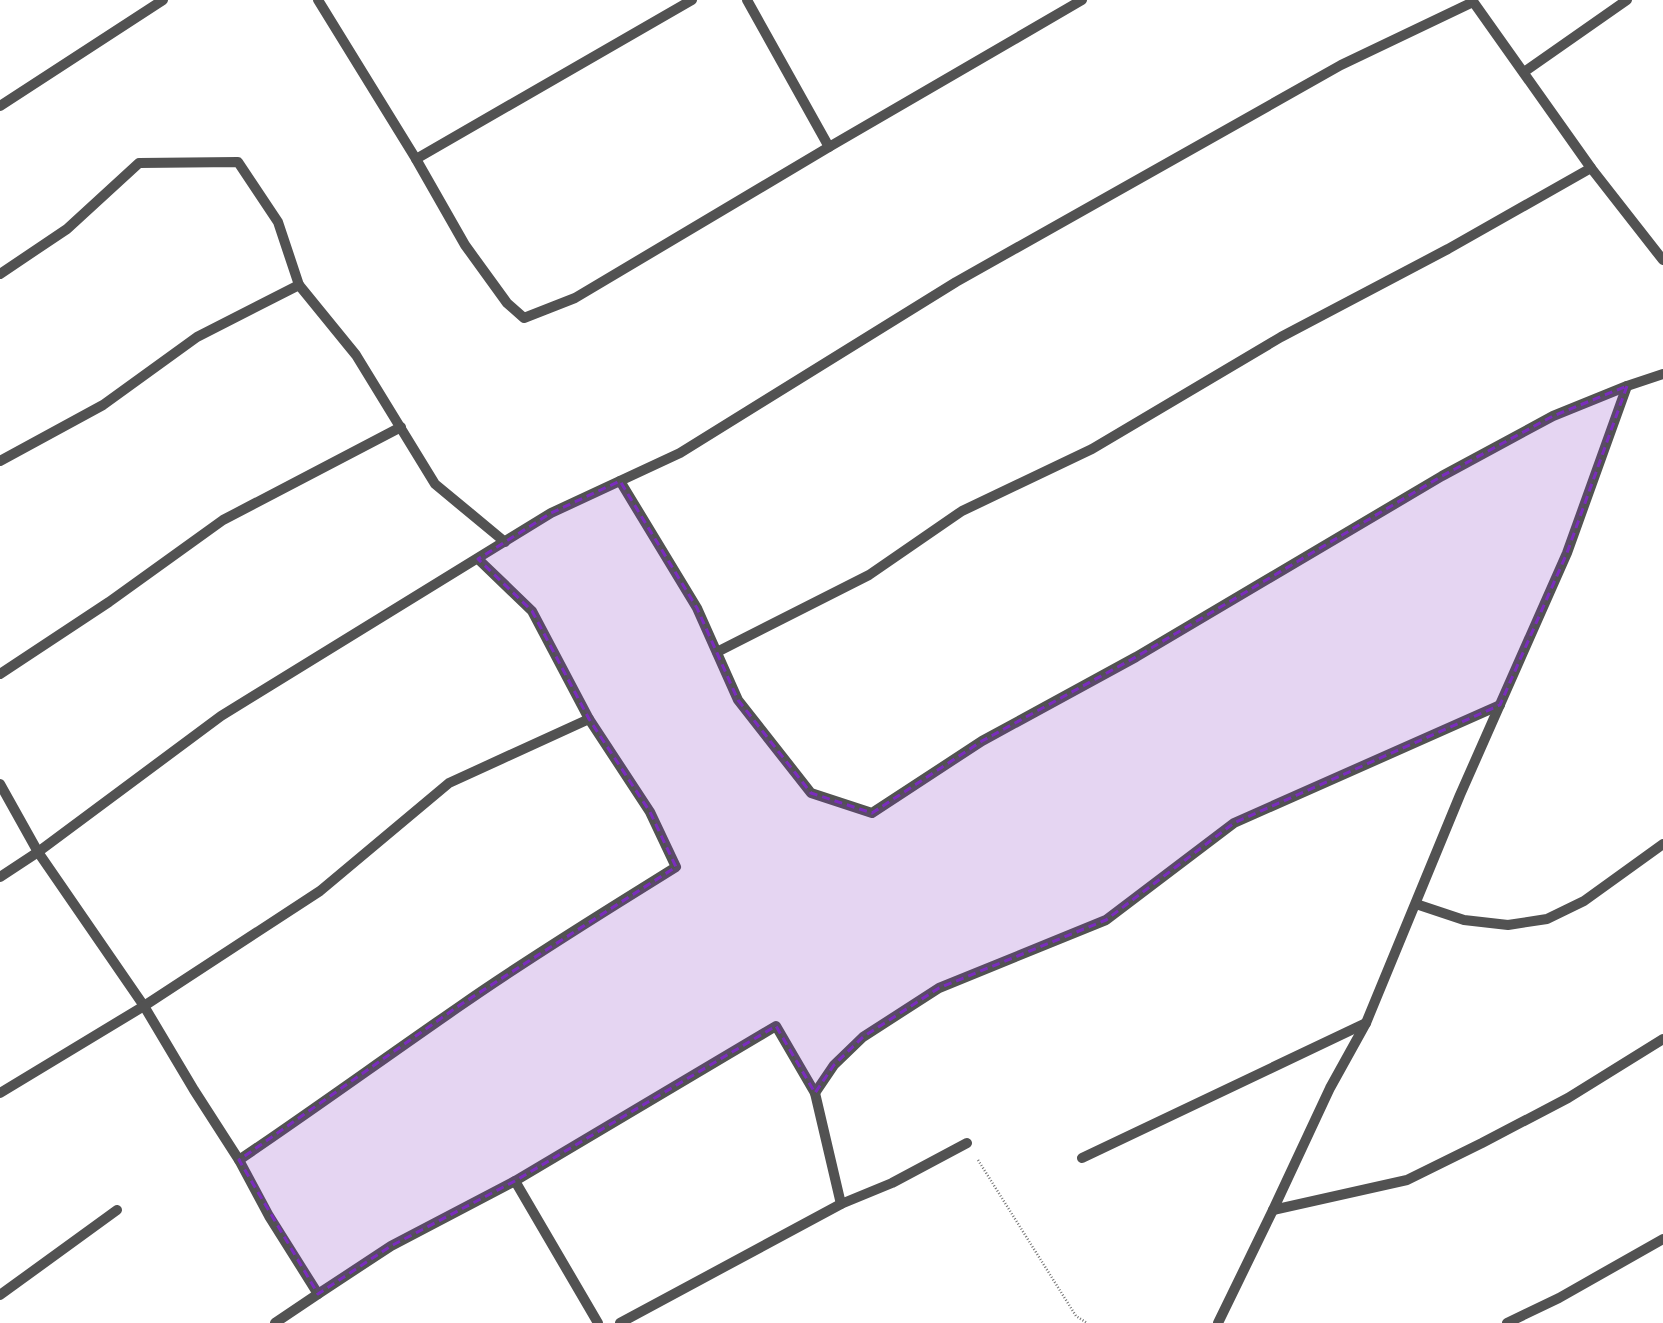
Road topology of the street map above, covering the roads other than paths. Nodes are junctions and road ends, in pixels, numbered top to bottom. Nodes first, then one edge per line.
1 (163, 0) edge
2 (318, 0) edge
3 (692, 0) edge
4 (747, 0) edge
5 (1082, 0) edge
6 (1627, 0) edge
7 (1472, 1) edge
8 (1524, 72) junction
9 (0, 106) edge
10 (829, 147) junction
11 (416, 159) junction
12 (1591, 168) junction
13 (1663, 260) edge
14 (0, 274) edge
15 (299, 285) junction
16 (1663, 374) edge
17 (1627, 386) junction
18 (401, 427) junction
19 (0, 461) edge
20 (620, 481) junction
21 (505, 542) junction
22 (478, 559) junction
23 (717, 652) junction
24 (0, 674) edge
25 (1500, 705) junction
26 (589, 718) junction
27 (0, 784) edge
28 (1663, 844) edge
29 (38, 852) junction
30 (0, 877) edge
31 (1416, 904) junction
32 (144, 1006) junction
33 (1366, 1023) junction
34 (1663, 1039) edge
35 (0, 1093) edge
36 (816, 1093) junction
37 (967, 1143) road end
38 (1082, 1158) dead end
39 (239, 1160) junction
40 (515, 1181) junction
41 (841, 1204) junction
42 (117, 1210) dead end
43 (1274, 1210) junction
44 (1663, 1239) edge
45 (318, 1294) junction
46 (0, 1295) edge
47 (275, 1323) edge
48 (598, 1323) edge
49 (620, 1323) edge
50 (1218, 1323) edge
51 (1507, 1323) edge

1 - 9 street
2 - 11 street
3 - 11 street
4 - 10 street
5 - 10 street
6 - 8 street
7 - 8 street
7 - 20 street
8 - 12 street
10 - 11 street
12 - 13 street
12 - 23 street
14 - 15 street
15 - 18 street
15 - 19 street
16 - 17 street
17 - 23 street
17 - 25 street
18 - 21 street
18 - 24 street
20 - 21 street
20 - 23 street
21 - 22 street
22 - 26 street
22 - 29 street
25 - 31 street
25 - 36 street
26 - 32 street
26 - 39 street
27 - 29 street
28 - 31 street
29 - 30 street
29 - 32 street
31 - 33 street
32 - 35 street
32 - 39 street
33 - 38 street
33 - 43 street
34 - 43 street
36 - 40 street
36 - 41 street
37 - 41 street
39 - 45 street
40 - 45 street
40 - 48 street
41 - 49 street
42 - 46 street
43 - 50 street
44 - 51 street
45 - 47 street

